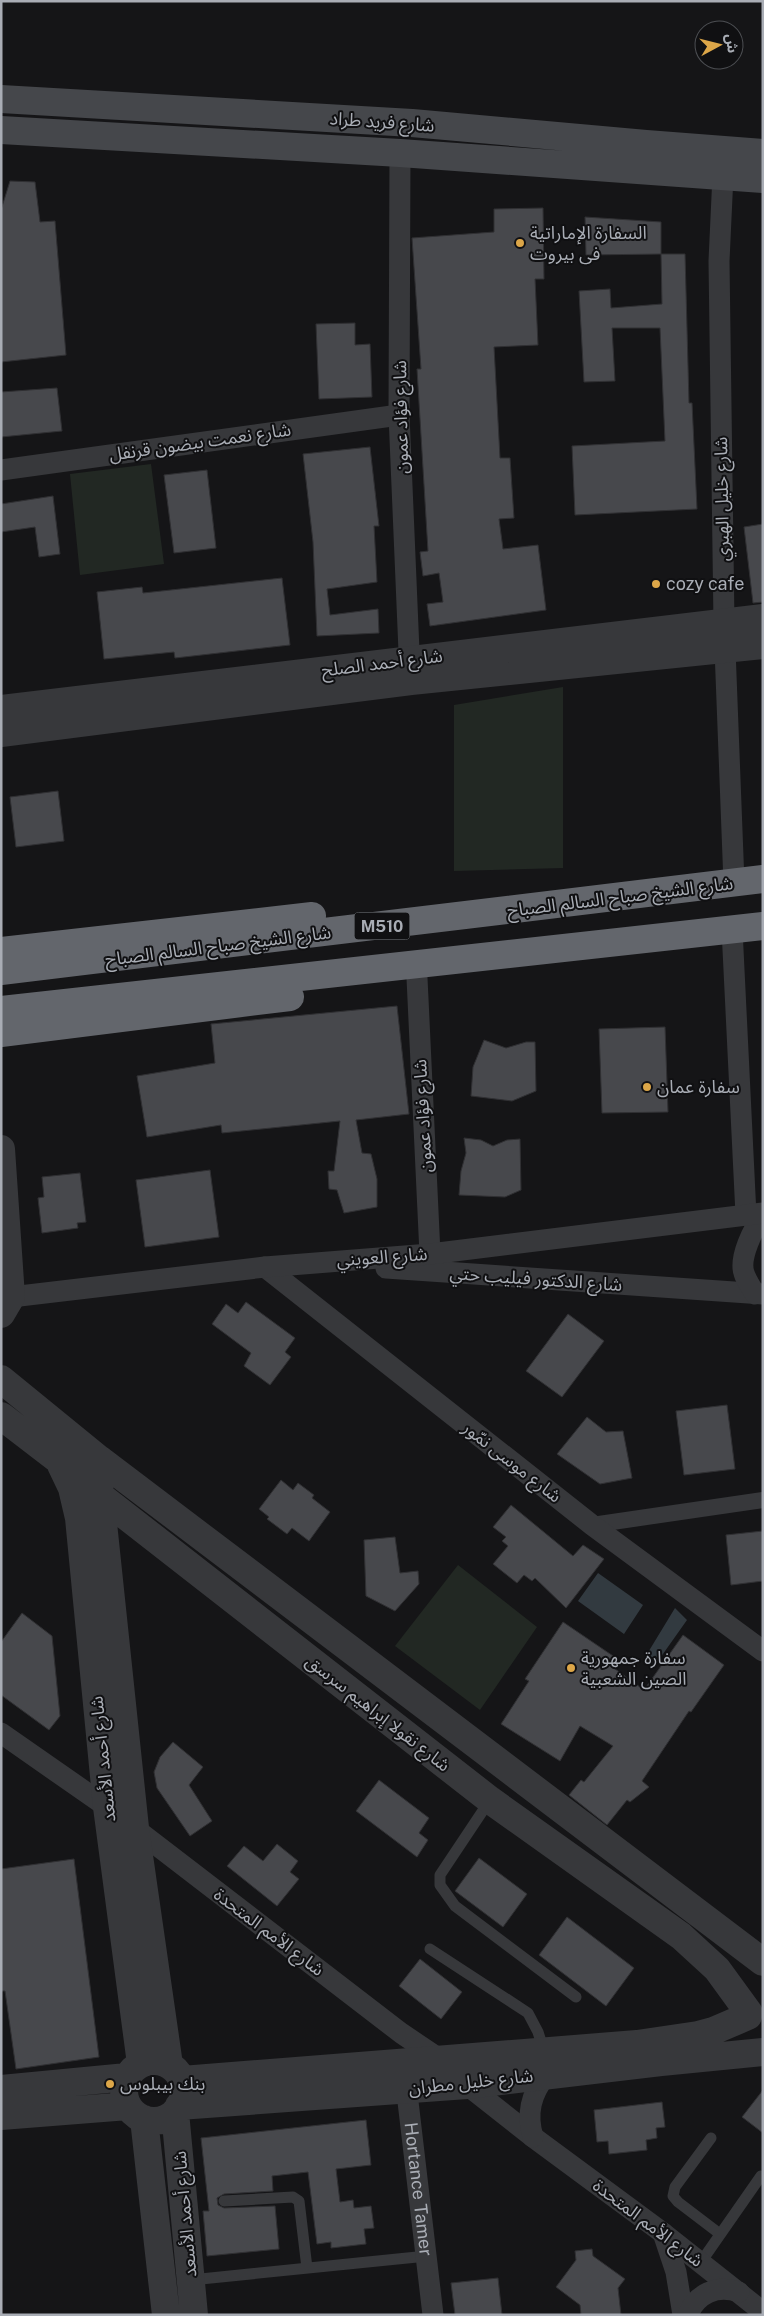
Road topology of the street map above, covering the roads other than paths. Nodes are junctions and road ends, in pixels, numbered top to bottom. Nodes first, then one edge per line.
1 (1, 99) edge
2 (1, 130) edge
3 (763, 152) edge
4 (400, 154) junction
5 (723, 175) junction
6 (763, 179) edge
7 (399, 415) junction
8 (1, 470) edge
9 (763, 618) edge
10 (724, 623) junction
11 (763, 645) edge
12 (725, 650) junction
13 (410, 671) junction
14 (1, 709) edge
15 (1, 733) edge
16 (763, 879) edge
17 (734, 883) junction
18 (590, 901) junction
19 (763, 926) edge
20 (732, 929) junction
21 (594, 946) junction
22 (1, 951) edge
23 (1, 971) edge
24 (417, 978) junction
25 (1, 1010) edge
26 (1, 1033) edge
27 (1, 1149) edge
28 (757, 1215) edge
29 (430, 1254) junction
30 (310, 1263) junction
31 (265, 1267) junction
32 (759, 1294) edge
33 (4, 1303) edge
34 (1, 1380) edge
35 (1, 1416) edge
36 (56, 1458) junction
37 (99, 1459) junction
38 (99, 1496) junction
39 (763, 1500) edge
40 (592, 1525) junction
41 (753, 1634) edge
42 (763, 1651) edge
43 (1, 1733) edge
44 (490, 1800) junction
45 (107, 1806) junction
46 (135, 1828) junction
47 (430, 1949) dead end
48 (763, 1962) edge
49 (576, 1997) dead end
50 (753, 2010) edge
51 (401, 2033) junction
52 (763, 2042) edge
53 (763, 2052) edge
54 (441, 2060) junction
55 (403, 2062) junction
56 (545, 2063) junction
57 (134, 2071) junction
58 (467, 2085) junction
59 (1, 2089) edge
60 (407, 2089) junction
61 (176, 2091) junction
62 (136, 2113) junction
63 (1, 2116) edge
64 (533, 2137) junction
65 (711, 2138) dead end
66 (761, 2176) dead end
67 (224, 2201) dead end
68 (663, 2233) junction
69 (720, 2234) junction
70 (427, 2256) junction
71 (701, 2262) junction
72 (307, 2268) junction
73 (191, 2280) junction
74 (739, 2292) junction
75 (763, 2312) edge
76 (166, 2315) edge
77 (194, 2315) edge
78 (432, 2315) edge
79 (683, 2315) edge
80 (688, 2315) edge

1 - 3 main road, شارع فريد طراد
2 - 4 main road, شارع فريد طراد
4 - 5 main road, شارع فريد طراد
4 - 7 street, شارع فؤاد عمون
5 - 6 main road, شارع فريد طراد
5 - 10 street, شارع خليل الهبري
7 - 8 street, شارع نعمت بيضون قرنفل
7 - 13 street, شارع فؤاد عمون
9 - 10 street, شارع أحمد الصلح
10 - 12 street, شارع خليل الهبري
10 - 13 street, شارع أحمد الصلح
11 - 12 street, شارع أحمد الصلح
12 - 13 street, شارع أحمد الصلح
12 - 17 street, شارع خليل الهبري
13 - 14 street, شارع أحمد الصلح
13 - 15 street, شارع أحمد الصلح
16 - 17 highway, شارع الشيخ صباح السالم الصباح / M510
17 - 18 highway, شارع الشيخ صباح السالم الصباح / M510
18 - 22 highway
18 - 23 highway, شارع الشيخ صباح السالم الصباح / M510
19 - 20 highway, M510
20 - 21 highway, M510
20 - 28 street
21 - 24 highway
21 - 25 highway, M510
24 - 26 highway
24 - 29 street, شارع فؤاد عمون
27 - 33 street
28 - 29 street, شارع العويني
28 - 32 street
29 - 30 street, شارع العويني
30 - 31 street, شارع العويني
30 - 32 street, شارع الدكتور فيليب حتي
31 - 33 street, شارع العويني
31 - 40 street, شارع موسى نمّور
34 - 37 street, شارع نقولا إبراهيم سرسق
35 - 36 street, شارع نقولا إبراهيم سرسق
36 - 38 street, شارع نقولا إبراهيم سرسق
36 - 45 street, شارع أحمد الأسعد
37 - 38 street, شارع أحمد الأسعد
37 - 48 street, شارع نقولا إبراهيم سرسق
38 - 44 street, شارع نقولا إبراهيم سرسق
38 - 46 street, شارع أحمد الأسعد
39 - 40 street
40 - 41 street, شارع موسى نمّور
41 - 42 street, شارع موسى نمّور
43 - 45 street, شارع الأمم المتحدة
44 - 49 lane
44 - 50 street, شارع نقولا إبراهيم سرسق
45 - 46 street, شارع الأمم المتحدة
45 - 57 street, شارع أحمد الأسعد
46 - 51 street, شارع الأمم المتحدة
46 - 61 street, شارع أحمد الأسعد
47 - 56 lane
50 - 52 street, شارع نقولا إبراهيم سرسق
50 - 56 street, شارع خليل مطران
51 - 54 street, شارع الأمم المتحدة
51 - 55 street, Hortance Tamer
53 - 56 street, شارع خليل مطران
54 - 55 street, شارع خليل مطران
54 - 56 street, شارع خليل مطران
54 - 58 street, شارع الأمم المتحدة
55 - 60 street, Hortance Tamer
55 - 61 street, شارع خليل مطران
56 - 58 street, شارع خليل مطران
56 - 64 street
57 - 59 street
57 - 61 street
57 - 62 street
58 - 60 street, شارع خليل مطران
58 - 64 street, شارع الأمم المتحدة
60 - 61 street, شارع خليل مطران
60 - 70 street, Hortance Tamer
61 - 62 street
61 - 73 street, شارع أحمد الأسعد
62 - 63 street
62 - 76 street, شارع أحمد الأسعد
64 - 68 street, شارع الأمم المتحدة
65 - 69 lane
66 - 69 lane
67 - 72 lane
68 - 71 street, شارع الأمم المتحدة
68 - 79 street
69 - 71 lane
70 - 72 lane
70 - 78 street, Hortance Tamer
71 - 74 street, شارع الأمم المتحدة
72 - 73 lane
73 - 77 street, شارع أحمد الأسعد
74 - 75 street, شارع الأمم المتحدة
74 - 80 street

